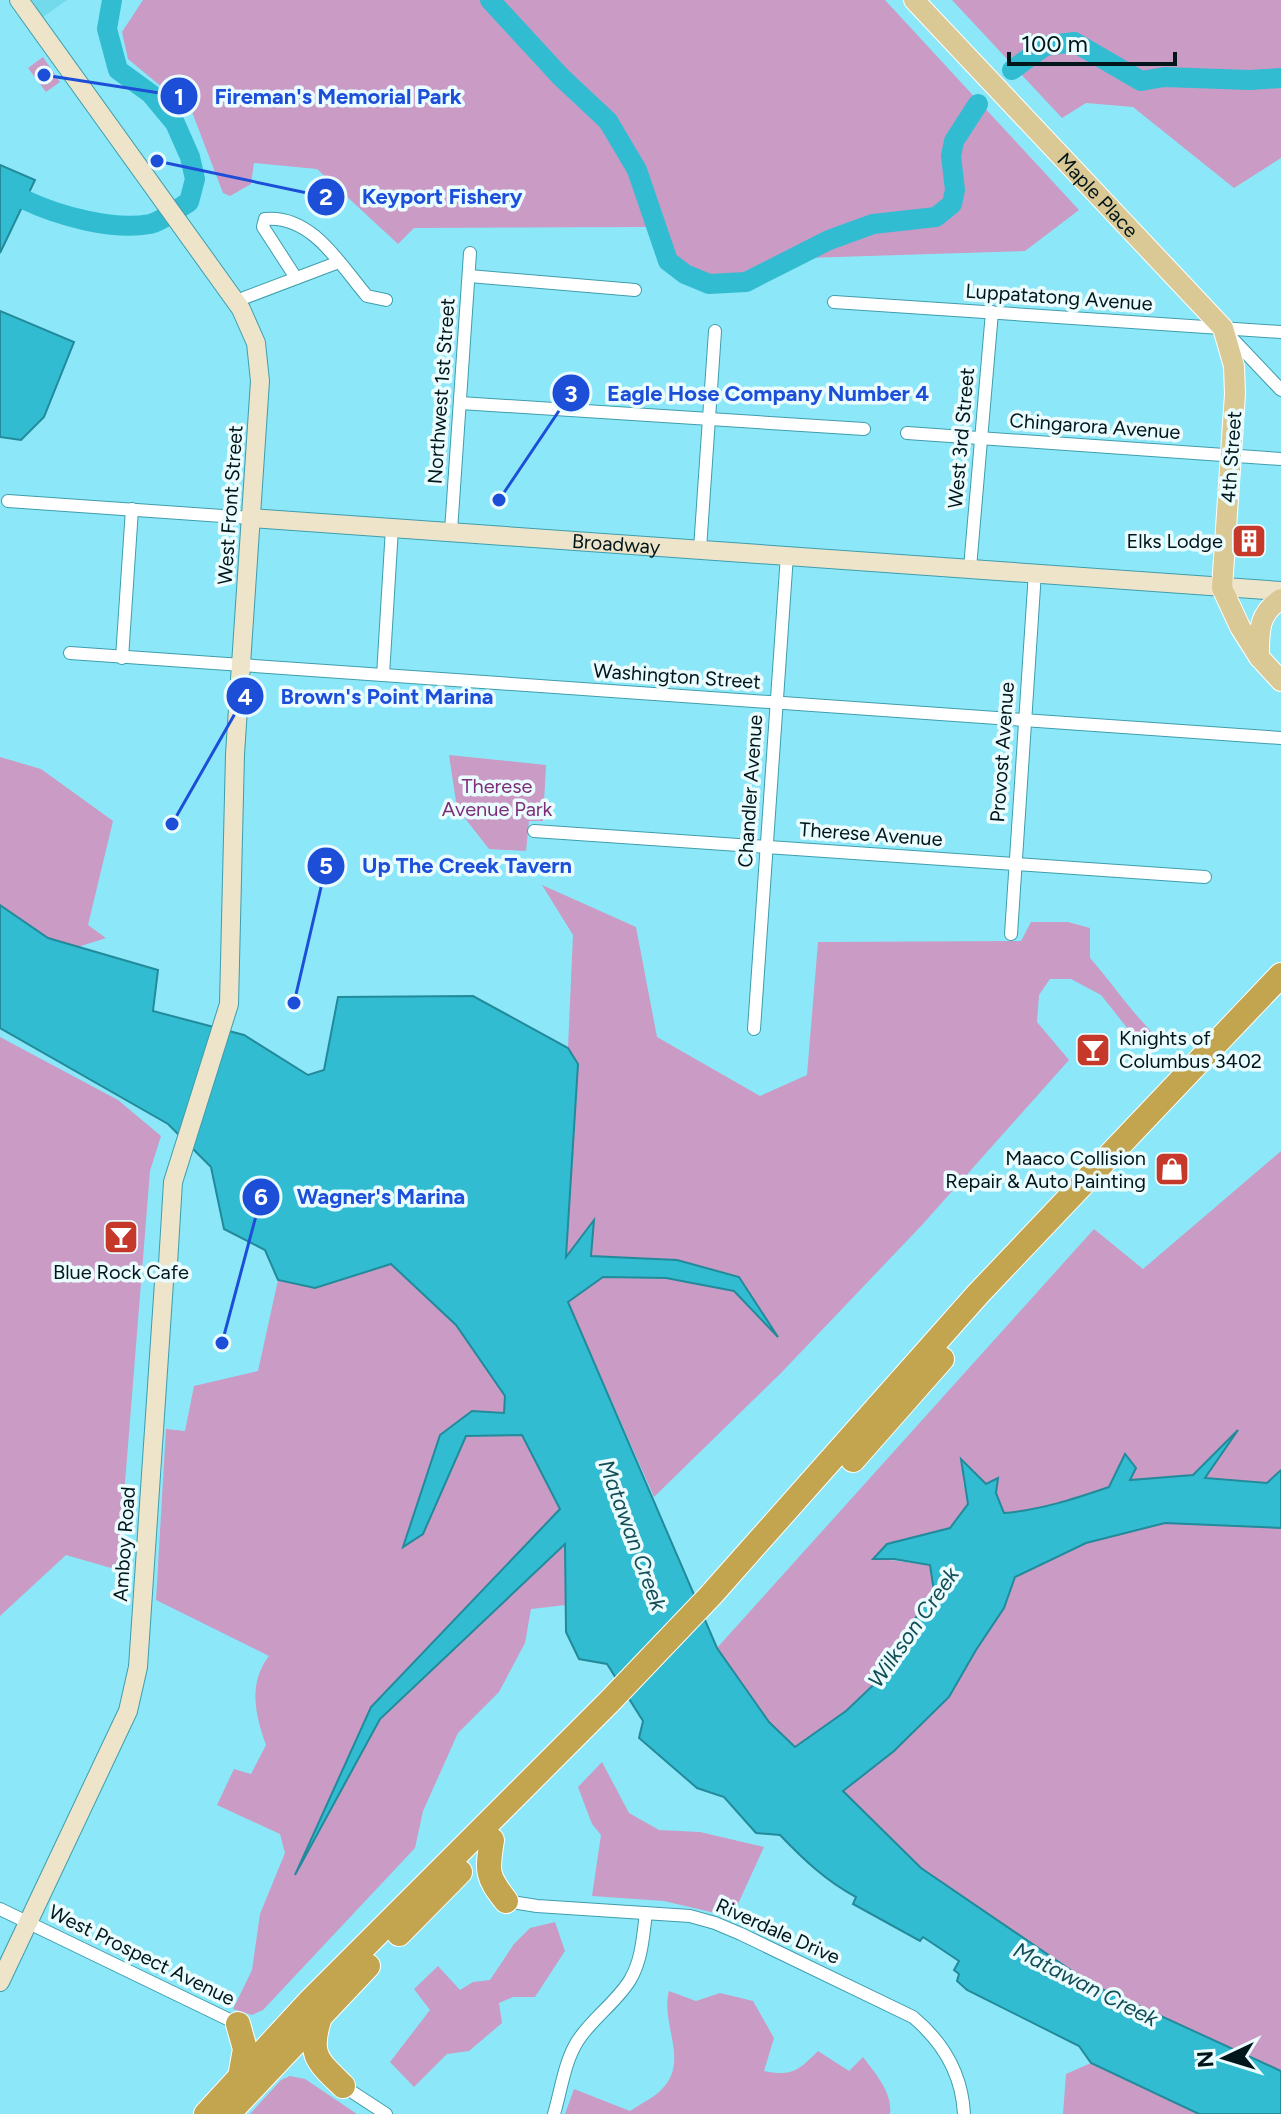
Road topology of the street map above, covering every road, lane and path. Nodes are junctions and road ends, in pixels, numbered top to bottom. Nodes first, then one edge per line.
1 (19, 0) edge
2 (914, 0) edge
3 (470, 253) dead end
4 (339, 262) junction
5 (469, 276) junction
6 (296, 278) junction
7 (635, 290) dead end
8 (386, 300) dead end
9 (236, 301) junction
10 (834, 302) dead end
11 (992, 312) junction
12 (1223, 328) junction
13 (715, 331) dead end
14 (1281, 332) edge
15 (1281, 390) edge
16 (460, 403) junction
17 (709, 419) junction
18 (864, 429) dead end
19 (907, 433) dead end
20 (980, 438) junction
21 (1232, 455) junction
22 (1281, 459) edge
23 (8, 501) dead end
24 (132, 509) junction
25 (251, 518) junction
26 (392, 528) junction
27 (451, 531) junction
28 (700, 549) junction
29 (787, 555) junction
30 (970, 568) junction
31 (1035, 572) junction
32 (1222, 588) junction
33 (1281, 591) edge
34 (1281, 599) edge
35 (70, 653) dead end
36 (1259, 657) junction
37 (122, 658) junction
38 (240, 666) junction
39 (383, 675) junction
40 (1281, 681) edge
41 (777, 703) junction
42 (1025, 720) junction
43 (1281, 738) edge
44 (534, 831) dead end
45 (766, 847) junction
46 (1015, 864) junction
47 (1205, 877) dead end
48 (1011, 934) dead end
49 (1281, 975) edge
50 (1281, 999) edge
51 (754, 1029) dead end
52 (204, 1085) joint
53 (716, 1602) junction
54 (613, 1709) junction
55 (492, 1840) junction
56 (445, 1887) junction
57 (506, 1901) junction
58 (0, 1909) edge
59 (646, 1913) junction
60 (28, 1922) junction
61 (0, 1982) edge
62 (321, 2016) junction
63 (238, 2024) junction
64 (288, 2026) junction
65 (267, 2073) junction
66 (240, 2077) junction
67 (343, 2086) junction
68 (206, 2114) edge
69 (228, 2114) edge
70 (386, 2114) edge
71 (554, 2114) edge
72 (964, 2114) edge

1 - 9 main road, West Front Street
2 - 12 main road, Maple Place
3 - 5 street, Northwest 1st Street
4 - 6 street
4 - 6 street
4 - 8 street
5 - 7 street
5 - 16 street, Northwest 1st Street
6 - 9 street
9 - 25 main road, West Front Street
10 - 11 street, Luppatatong Avenue
11 - 12 street, Luppatatong Avenue
11 - 20 street, West 3rd Street
12 - 14 street, Luppatatong Avenue
12 - 15 street, Maple Place
12 - 21 main road, 4th Street
13 - 17 street
16 - 17 street
16 - 27 street, Northwest 1st Street
17 - 18 street
17 - 28 street
19 - 20 street, Chingarora Avenue
20 - 21 street, Chingarora Avenue
20 - 30 street, West 3rd Street
21 - 22 street, Chingarora Avenue
21 - 32 main road, 4th Street
23 - 24 street, Broadway
24 - 25 street, Broadway
24 - 37 street
25 - 26 main road, Broadway
25 - 38 main road, West Front Street
26 - 27 main road, Broadway
26 - 39 street
27 - 28 main road, Broadway
28 - 29 main road, Broadway
29 - 30 main road, Broadway
29 - 41 street, Chandler Avenue
30 - 31 main road, Broadway
31 - 32 main road, Broadway
31 - 42 street, Provost Avenue
32 - 33 main road, Broadway
32 - 36 main road
34 - 36 main road
35 - 37 street, Washington Street
36 - 40 main road
37 - 38 street, Washington Street
38 - 39 street, Washington Street
38 - 52 main road, West Front Street
39 - 41 street, Washington Street
41 - 42 street, Washington Street
41 - 45 street, Chandler Avenue
42 - 43 street, Washington Street
42 - 46 street, Provost Avenue
44 - 45 street, Therese Avenue
45 - 46 street, Therese Avenue
45 - 51 street, Chandler Avenue
46 - 47 street, Therese Avenue
46 - 48 street, Provost Avenue
49 - 53 highway
50 - 53 highway
52 - 60 main road, Amboy Road
53 - 54 highway
54 - 55 highway
54 - 64 highway
55 - 56 highway
55 - 57 highway
56 - 57 highway
56 - 62 highway
57 - 59 street, Riverdale Drive
58 - 60 street, West Prospect Avenue
59 - 71 street
59 - 72 street, Riverdale Drive
60 - 61 main road, Amboy Road
60 - 63 street, West Prospect Avenue
62 - 65 highway
62 - 67 highway
63 - 64 highway
63 - 66 highway
64 - 66 highway
65 - 67 highway
65 - 69 highway
66 - 68 highway
67 - 70 street

